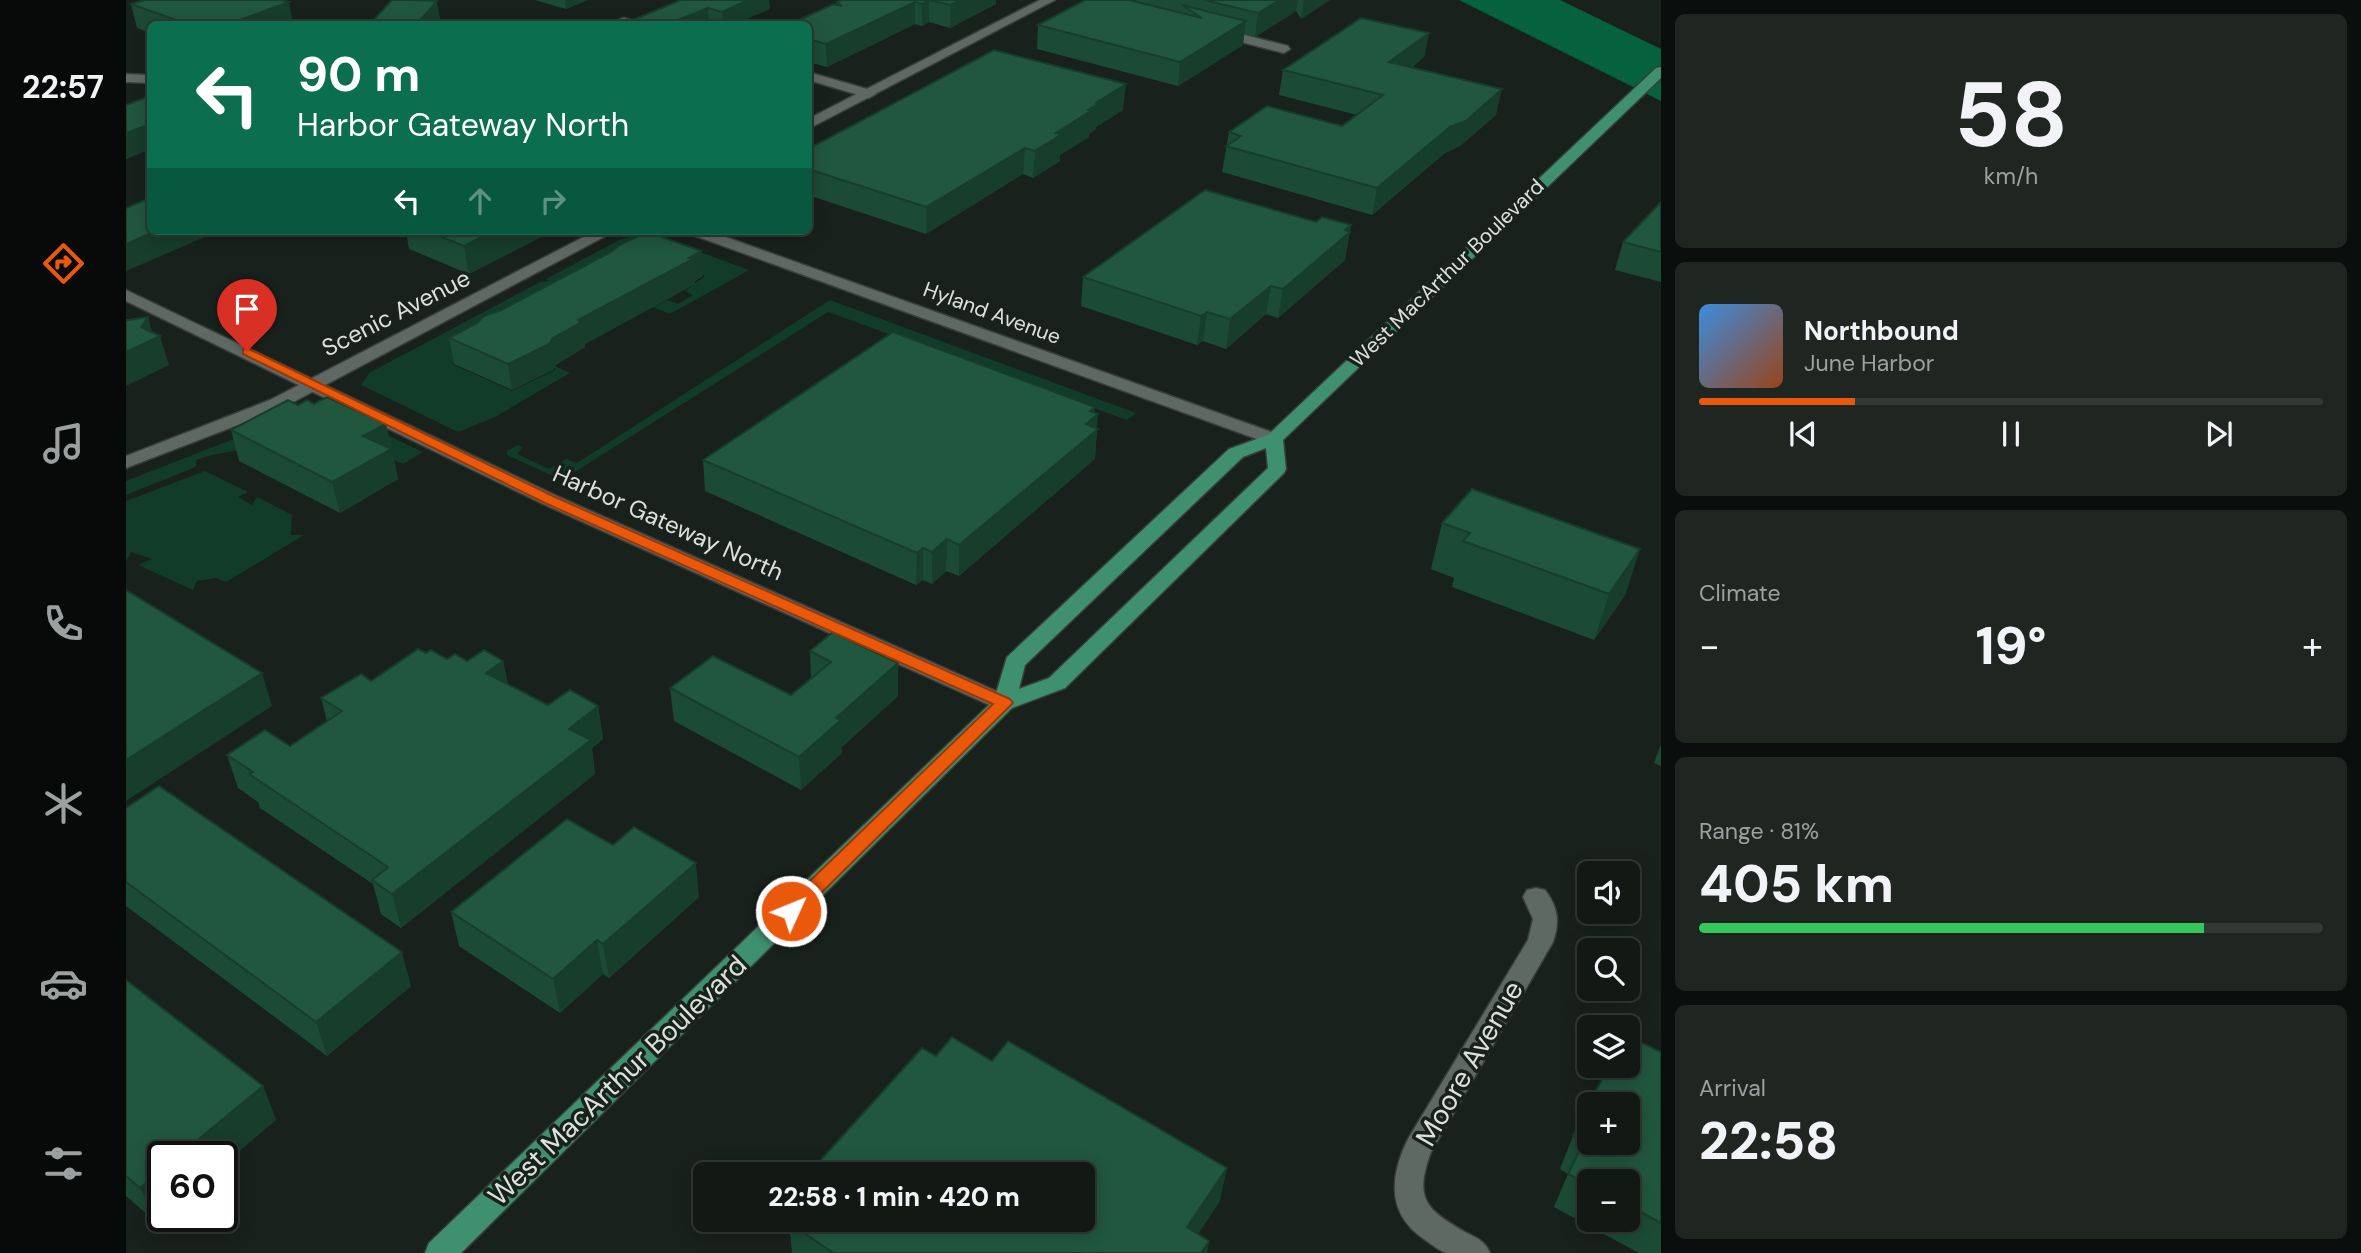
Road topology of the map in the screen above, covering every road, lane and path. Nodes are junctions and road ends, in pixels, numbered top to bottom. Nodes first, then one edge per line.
1 (1049, 0) edge
2 (1207, 30) edge
3 (1284, 48) dead end
4 (1661, 71) edge
5 (812, 77) edge
6 (126, 78) edge
7 (147, 79) edge
8 (869, 93) junction
9 (812, 123) edge
10 (599, 235) edge
11 (706, 235) edge
12 (126, 295) edge
13 (313, 384) junction
14 (1274, 439) junction
15 (126, 462) edge
16 (1004, 703) junction
17 (1536, 897) dead end
18 (440, 1253) edge
19 (1475, 1253) edge

1 - 8 street
2 - 3 street
4 - 14 main road, West MacArthur Boulevard
5 - 8 street
6 - 7 street
8 - 9 street
10 - 13 street, Scenic Avenue
11 - 14 street, Hyland Avenue
12 - 13 street, Harbor Gateway North
13 - 15 street, Scenic Avenue
13 - 16 street, Harbor Gateway North
14 - 16 main road, West MacArthur Boulevard
14 - 16 main road, West MacArthur Boulevard
16 - 18 main road, West MacArthur Boulevard
17 - 19 street, Moore Avenue

